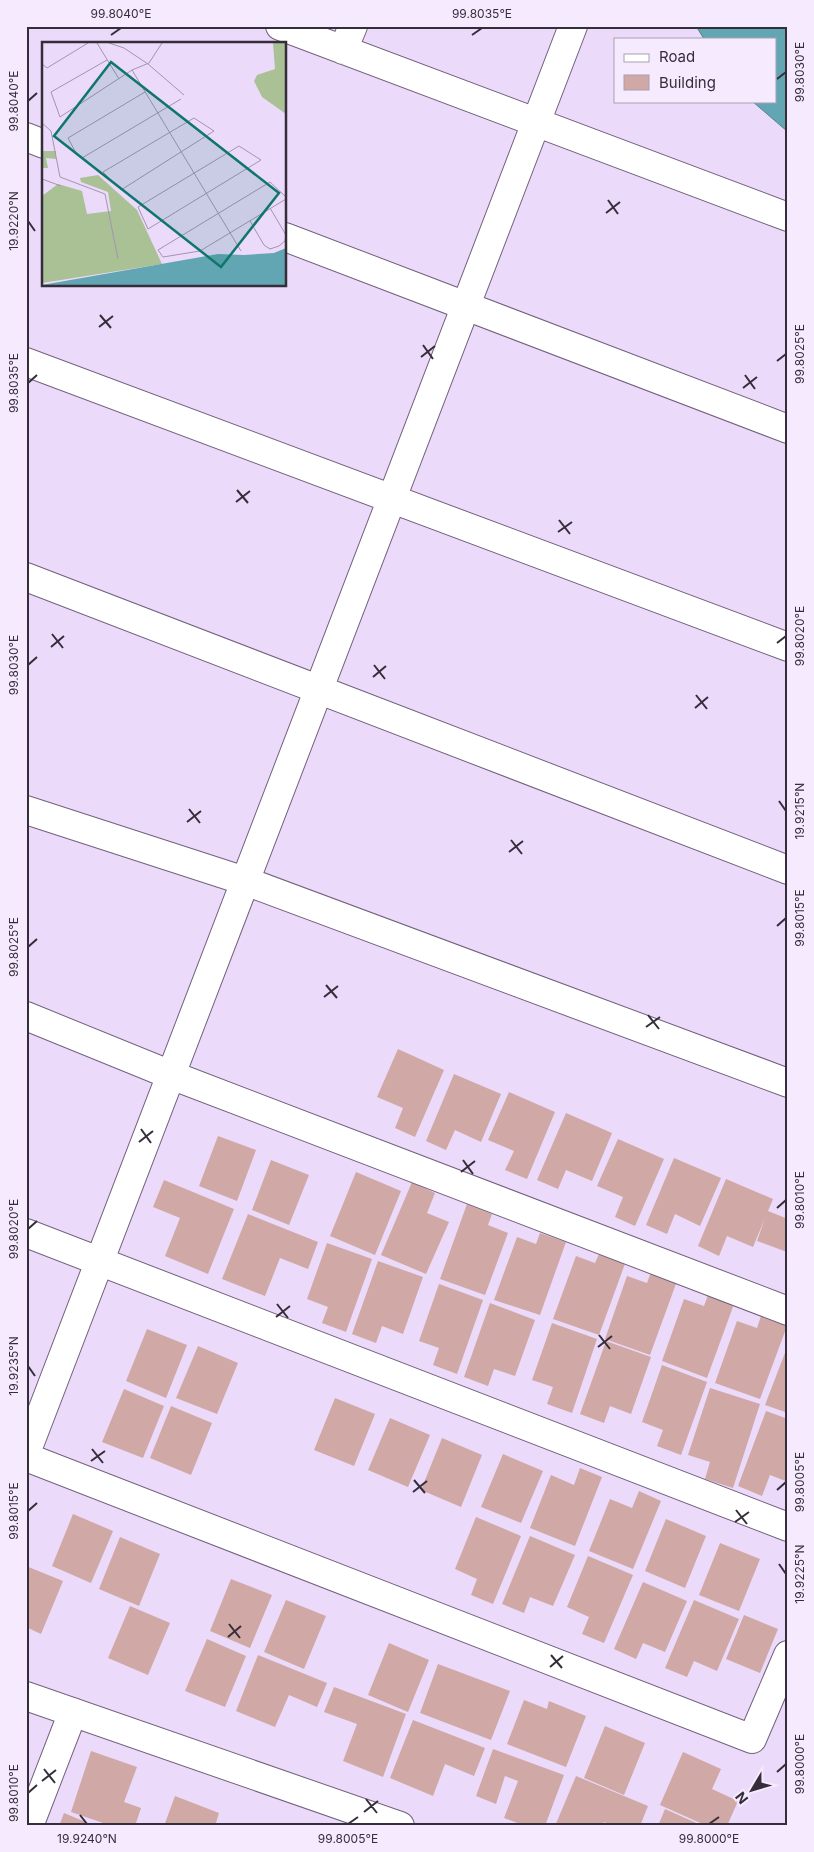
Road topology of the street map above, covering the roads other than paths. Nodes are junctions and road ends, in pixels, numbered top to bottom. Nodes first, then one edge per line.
1 (280, 26) edge
2 (573, 26) edge
3 (348, 38) edge
4 (536, 123) junction
5 (26, 137) edge
6 (42, 143) edge
7 (788, 217) edge
8 (286, 237) edge
9 (466, 307) junction
10 (26, 362) edge
11 (788, 430) edge
12 (392, 500) junction
13 (26, 578) edge
14 (788, 647) edge
15 (319, 688) junction
16 (26, 810) edge
17 (788, 870) edge
18 (245, 881) junction
19 (26, 1016) edge
20 (171, 1075) junction
21 (788, 1083) edge
22 (26, 1233) edge
23 (99, 1262) junction
24 (788, 1311) edge
25 (26, 1453) edge
26 (26, 1457) edge
27 (788, 1527) edge
28 (788, 1655) edge
29 (26, 1696) edge
30 (73, 1712) junction
31 (29, 1826) edge
32 (400, 1826) edge

1 - 3 street
2 - 4 street
3 - 4 street
4 - 7 street
4 - 9 street
5 - 6 street
8 - 9 street
9 - 11 street
9 - 12 street
10 - 12 street
12 - 14 street
12 - 15 street
13 - 15 street
15 - 17 street
15 - 18 street
16 - 18 street
18 - 20 street
18 - 21 street
19 - 20 street
20 - 23 street
20 - 24 street
22 - 23 street
23 - 25 street
23 - 27 street
26 - 28 street
29 - 30 street
30 - 31 street
30 - 32 street

